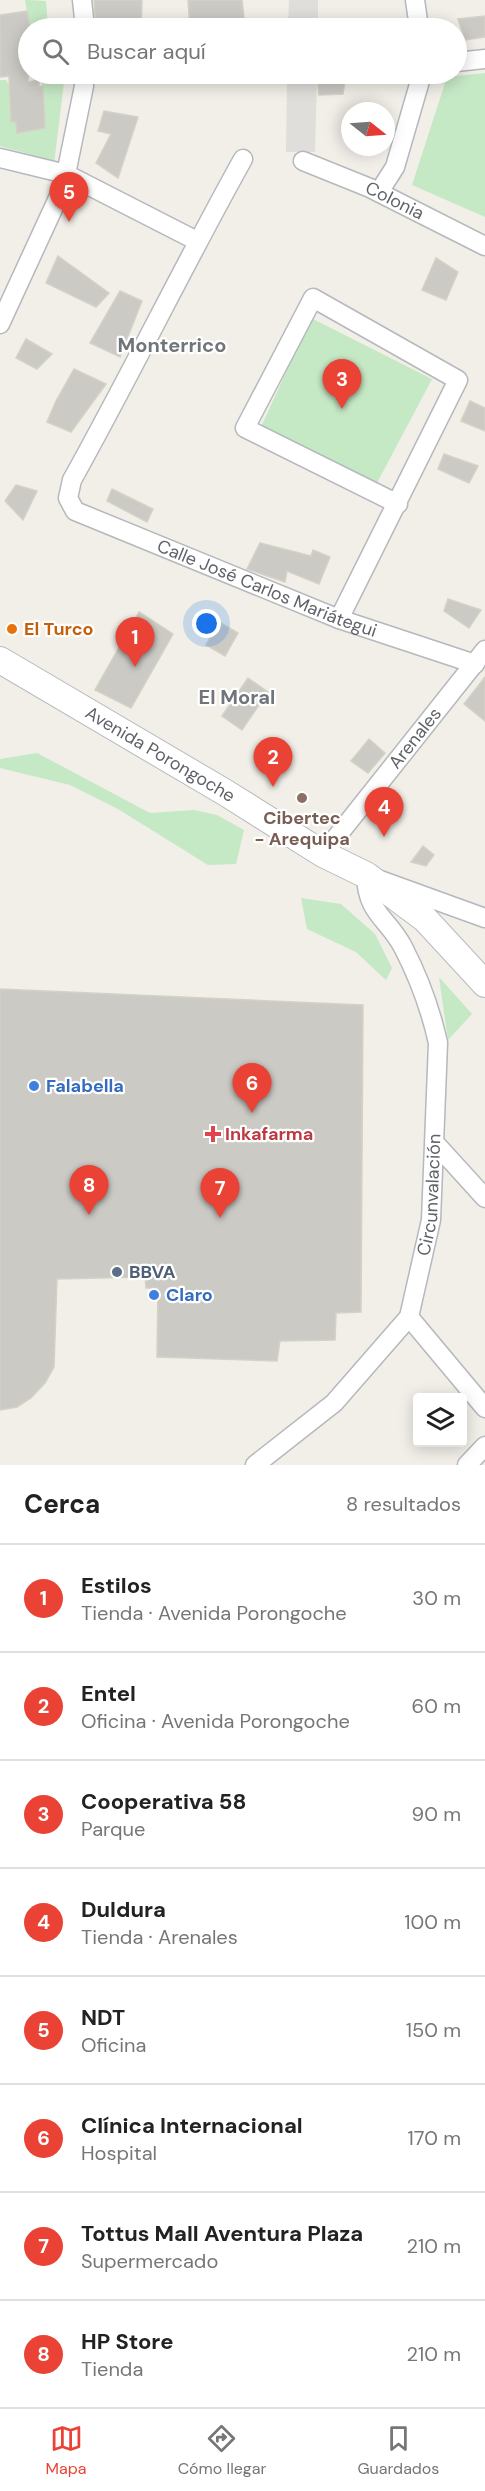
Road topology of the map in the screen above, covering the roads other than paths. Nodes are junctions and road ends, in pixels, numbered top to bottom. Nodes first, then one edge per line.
1 (82, 0) edge
2 (415, 0) edge
3 (84, 18) edge
4 (418, 18) edge
5 (485, 59) edge
6 (467, 61) edge
7 (84, 84) edge
8 (419, 84) edge
9 (0, 158) edge
10 (243, 159) dead end
11 (303, 161) dead end
12 (66, 174) junction
13 (380, 192) junction
14 (197, 241) junction
15 (485, 246) edge
16 (6, 300) edge
17 (0, 324) edge
18 (398, 504) junction
19 (339, 619) junction
20 (480, 657) edge
21 (0, 660) edge
22 (323, 854) junction
23 (366, 875) junction
24 (485, 918) edge
25 (485, 984) edge
26 (435, 1143) junction
27 (485, 1198) edge
28 (409, 1317) junction
29 (485, 1408) edge
30 (485, 1446) edge
31 (255, 1465) edge
32 (467, 1465) edge

1 - 3 street
2 - 4 street
5 - 6 street
7 - 12 street
8 - 13 street
9 - 12 street
10 - 14 street
11 - 13 street, Colonia
12 - 14 street
12 - 16 street
13 - 15 street, Colonia
14 - 19 street, Calle José Carlos Mariátegui
16 - 17 street
18 - 18 street
18 - 19 street
19 - 20 street, Calle José Carlos Mariátegui
20 - 22 street, Arenales
21 - 22 main road, Avenida Porongoche
22 - 23 main road, Avenida Porongoche
23 - 24 street
23 - 25 main road, Avenida Porongoche
23 - 26 street, Circunvalación
26 - 27 street
26 - 28 street, Circunvalación
28 - 29 street
28 - 31 street, Circunvalación
30 - 32 street

